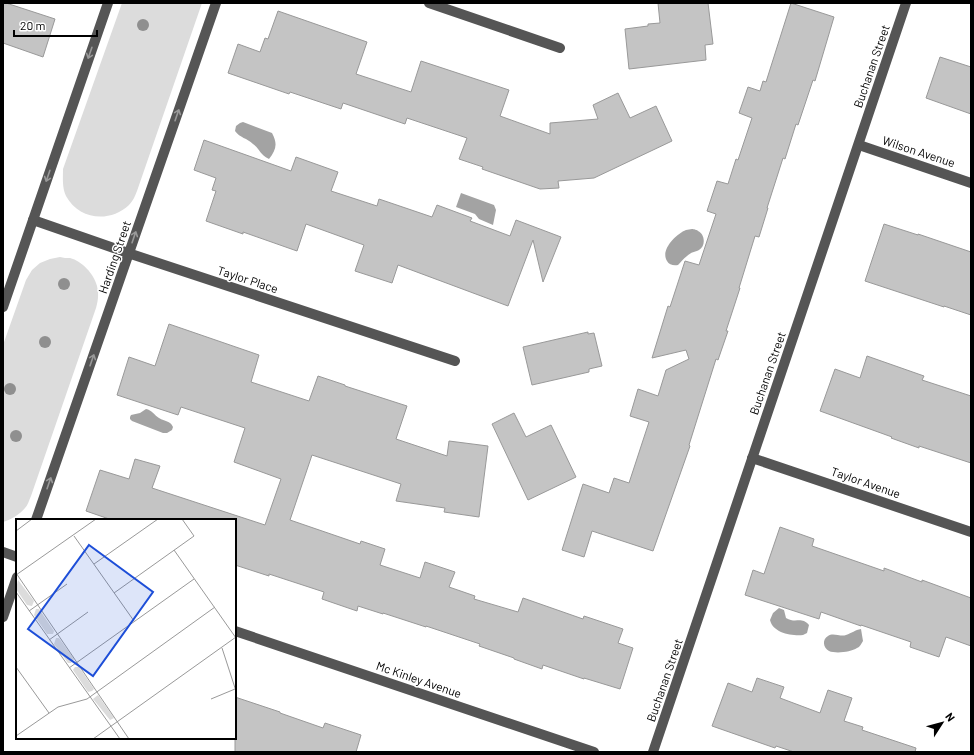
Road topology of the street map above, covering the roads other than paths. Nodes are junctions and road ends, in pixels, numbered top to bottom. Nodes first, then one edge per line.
1 (108, 3) edge
2 (216, 3) edge
3 (429, 3) edge
4 (906, 3) edge
5 (560, 48) dead end
6 (858, 145) junction
7 (971, 183) edge
8 (33, 220) junction
9 (128, 253) junction
10 (3, 307) edge
11 (455, 361) dead end
12 (752, 458) junction
13 (36, 519) edge
14 (971, 532) edge
15 (3, 552) edge
16 (16, 557) edge
17 (16, 580) edge
18 (3, 617) edge
19 (236, 631) edge
20 (594, 752) edge
21 (653, 752) edge

1 -> 8 street
9 -> 2 street, Harding Street
3 - 5 street
4 - 6 street, Buchanan Street
6 - 7 street, Wilson Avenue
6 - 12 street, Buchanan Street
8 - 9 street, Taylor Place
8 - 10 street
9 - 11 street, Taylor Place
13 -> 9 street, Harding Street
12 - 14 street, Taylor Avenue
12 - 21 street, Buchanan Street
15 - 16 street
17 - 18 street
19 - 20 street, Mc Kinley Avenue

